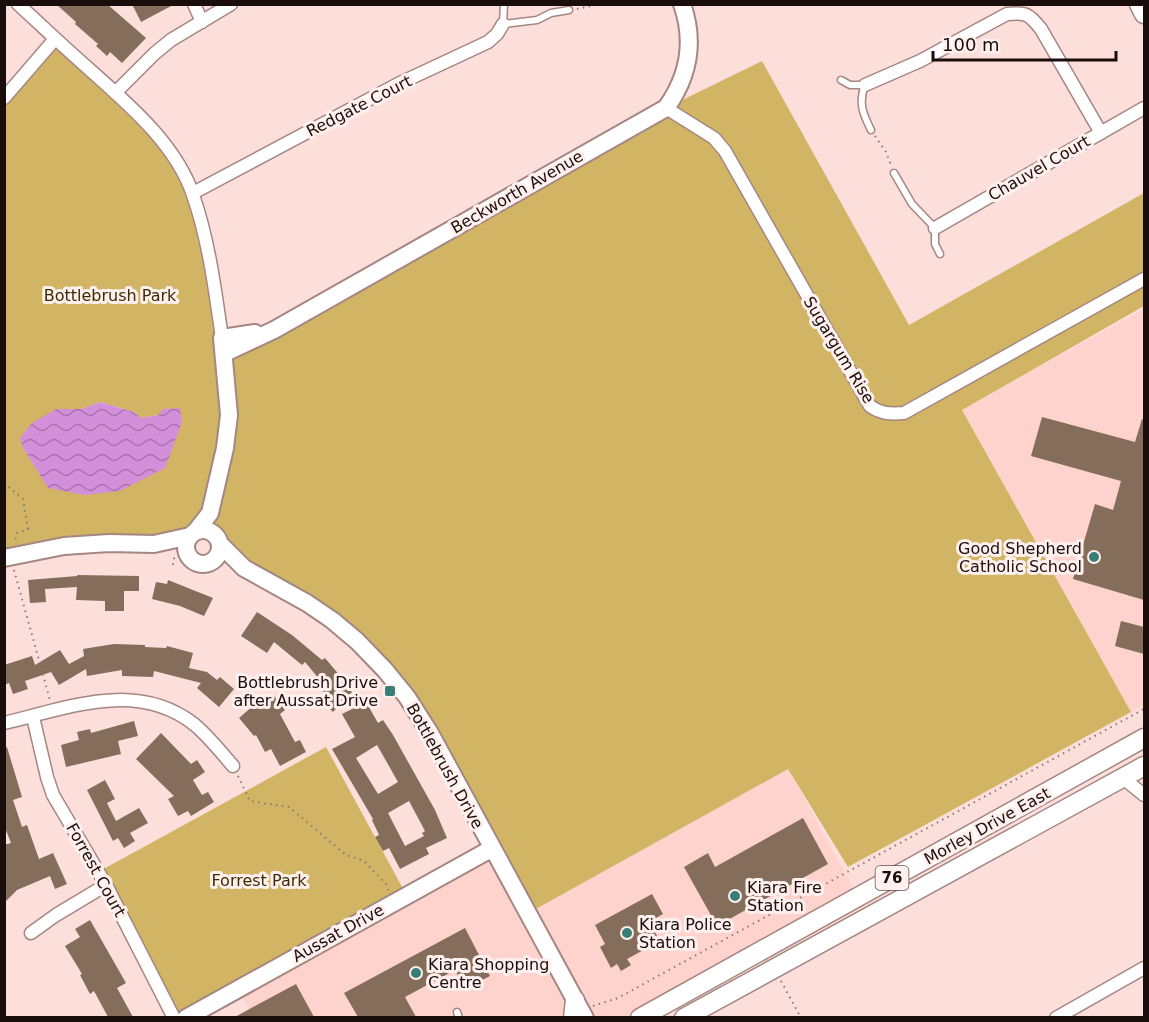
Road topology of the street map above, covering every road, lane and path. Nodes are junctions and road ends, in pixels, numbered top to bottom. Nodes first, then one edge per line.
1 (18, 4) edge
2 (194, 4) edge
3 (231, 4) edge
4 (504, 4) edge
5 (601, 4) edge
6 (1139, 4) edge
7 (683, 5) edge
8 (1020, 8) edge
9 (568, 10) joint
10 (1144, 14) edge
11 (202, 22) junction
12 (503, 24) junction
13 (55, 39) junction
14 (841, 80) dead end
15 (865, 85) junction
16 (115, 93) junction
17 (4, 98) edge
18 (666, 108) junction
19 (1144, 108) edge
20 (871, 130) joint
21 (1101, 133) junction
22 (894, 174) joint
23 (193, 193) junction
24 (935, 228) junction
25 (940, 254) dead end
26 (1144, 279) edge
27 (223, 346) junction
28 (4, 483) edge
29 (210, 513) junction
30 (193, 534) junction
31 (217, 539) junction
32 (154, 544) junction
33 (189, 556) junction
34 (7, 557) edge
35 (207, 563) junction
36 (244, 568) junction
37 (1144, 709) edge
38 (54, 711) junction
39 (33, 717) junction
40 (4, 723) edge
41 (1144, 738) edge
42 (233, 766) joint
43 (1144, 766) edge
44 (1123, 778) junction
45 (1144, 795) edge
46 (491, 849) junction
47 (106, 885) junction
48 (852, 900) junction
49 (392, 904) junction
50 (885, 909) junction
51 (31, 933) dead end
52 (1144, 968) edge
53 (716, 975) junction
54 (780, 978) dead end
55 (754, 980) junction
56 (600, 1003) dead end
57 (574, 1009) edge
58 (174, 1017) edge
59 (186, 1017) edge
60 (585, 1017) edge
61 (640, 1017) edge
62 (684, 1017) edge
63 (801, 1017) edge
64 (1056, 1017) edge

1 - 13 street
2 - 11 street
3 - 11 street
4 - 12 lane
5 - 9 path
6 - 10 main road
7 - 18 street
8 - 15 street
8 - 21 street
9 - 12 lane
11 - 16 street
12 - 23 street, Redgate Court
13 - 16 street
13 - 17 street
14 - 15 lane
15 - 20 lane
16 - 23 street
18 - 26 street, Sugargum Rise
18 - 27 street, Beckworth Avenue
19 - 21 street, Chauvel Court
20 - 22 path
21 - 24 street, Chauvel Court
22 - 24 lane
23 - 27 street
24 - 25 lane
27 - 29 street
28 - 34 path
29 - 30 street
29 - 31 street
30 - 31 street
30 - 32 street
30 - 33 street
31 - 35 street
31 - 36 street, Bottlebrush Drive
32 - 33 street
32 - 34 street
33 - 35 street
34 - 38 path
35 - 36 street, Bottlebrush Drive
36 - 46 street, Bottlebrush Drive
37 - 56 path
38 - 39 street
38 - 42 street
39 - 40 street
39 - 47 street, Forrest Court
41 - 48 main road, Morley Drive East / 76
42 - 49 path
43 - 44 main road, Morley Drive East / 76
44 - 45 street
44 - 50 main road, Morley Drive East / 76
46 - 49 street, Aussat Drive
46 - 57 street, Bottlebrush Drive
47 - 51 street
47 - 58 street, Forrest Court
48 - 50 main road
48 - 53 main road, Morley Drive East / 76
49 - 59 street, Aussat Drive
50 - 55 main road, Morley Drive East / 76
52 - 64 street
53 - 55 main road
53 - 61 main road, Morley Drive East / 76
54 - 63 path
55 - 62 main road, Morley Drive East / 76
57 - 60 street, Bottlebrush Drive

